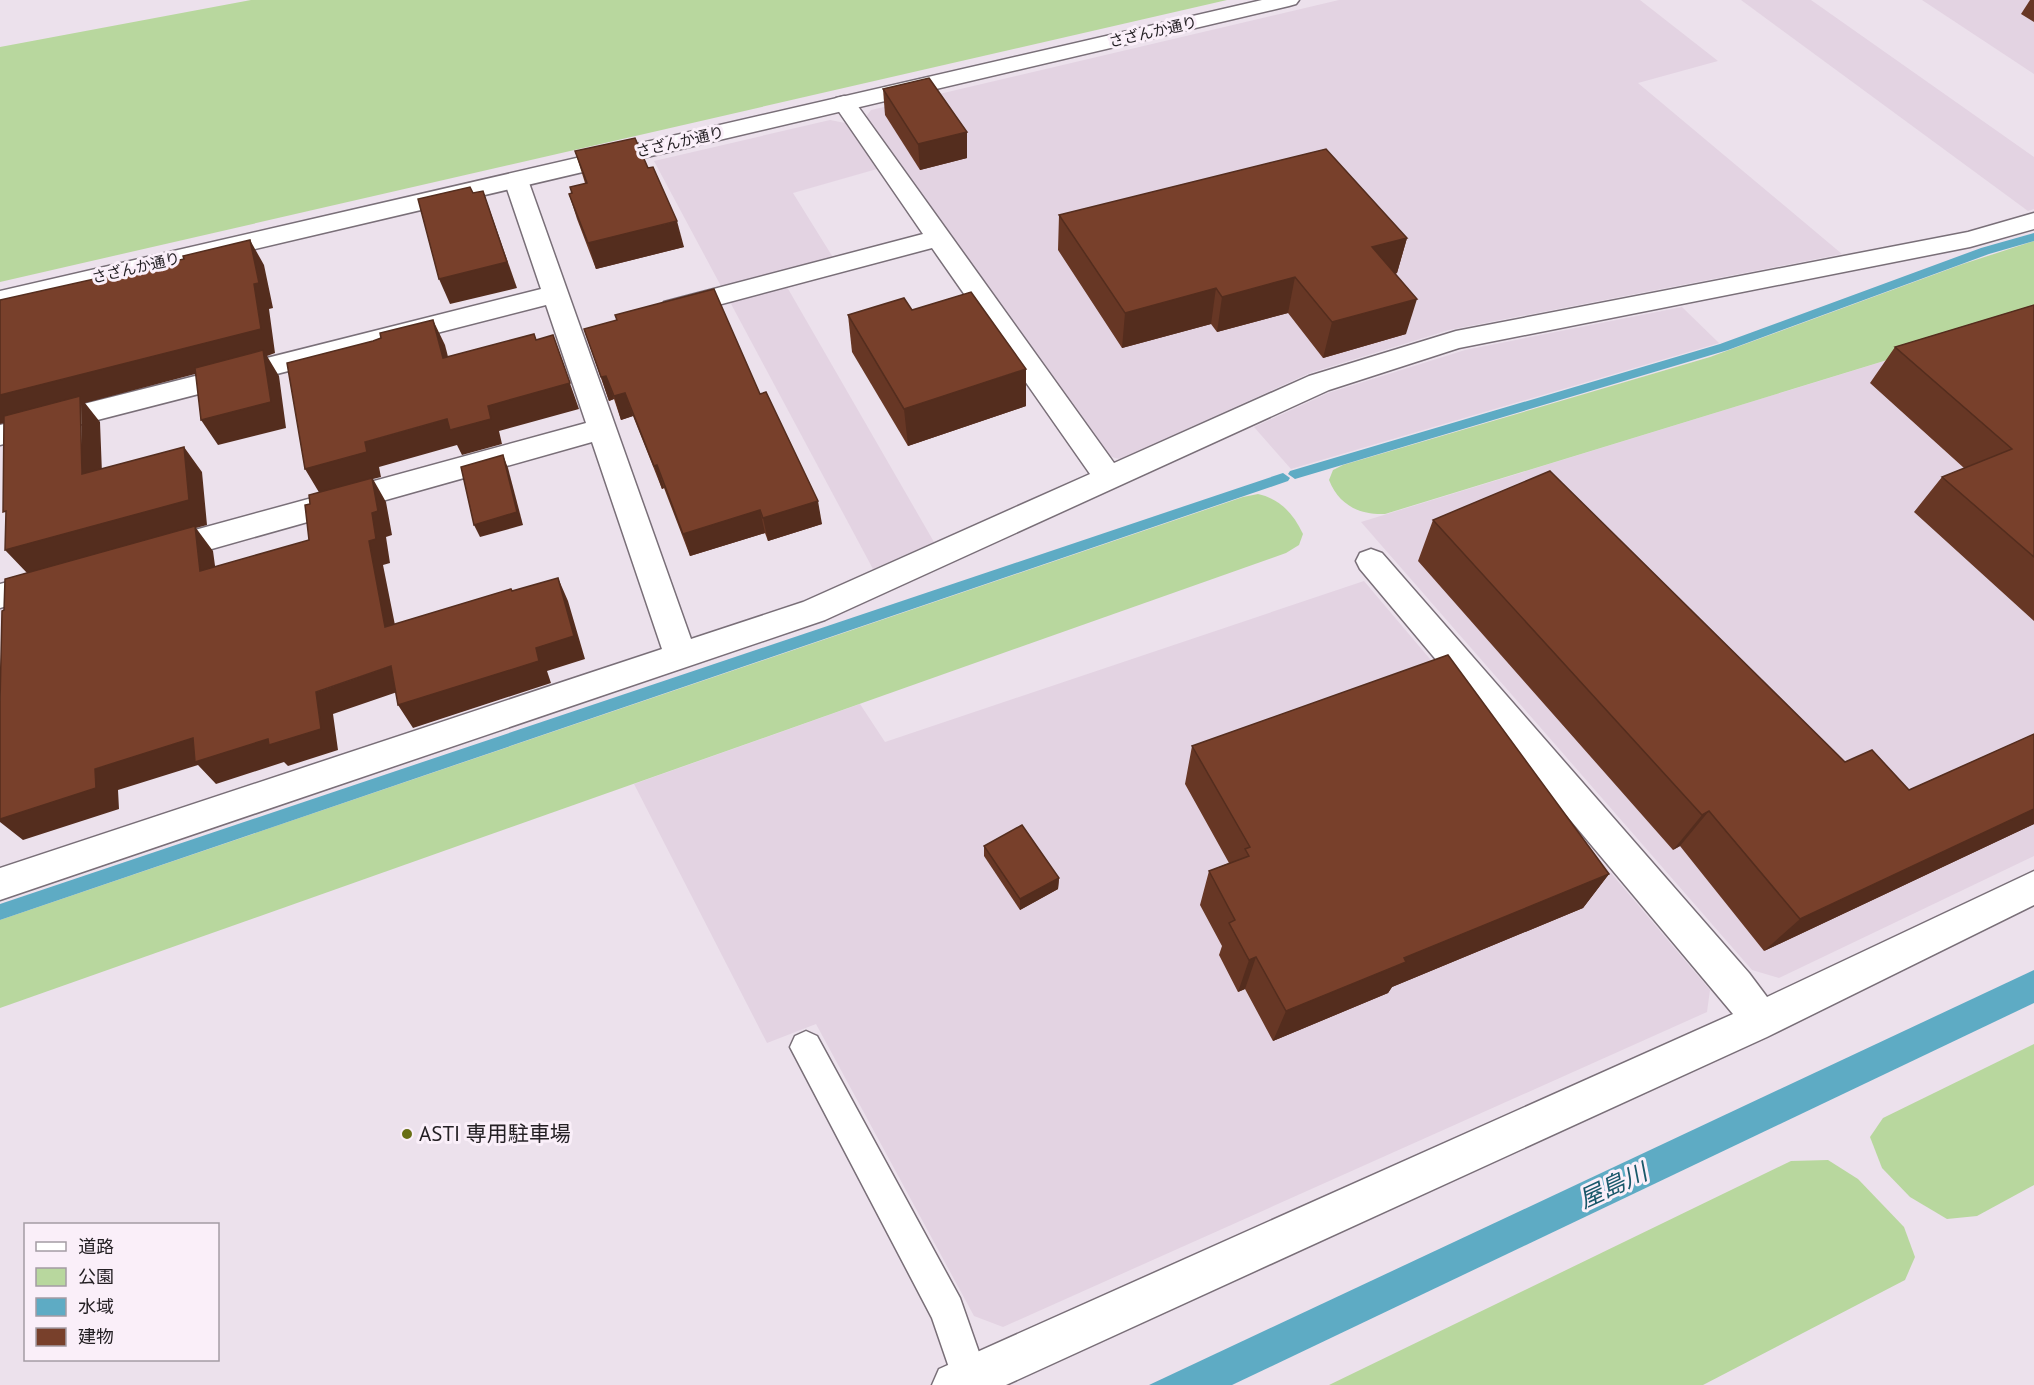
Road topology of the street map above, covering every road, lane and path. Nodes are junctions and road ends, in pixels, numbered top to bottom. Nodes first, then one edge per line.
1 (1289, 0) edge
2 (844, 104) junction
3 (516, 180) junction
4 (2034, 220) edge
5 (939, 238) junction
6 (555, 294) junction
7 (0, 300) edge
8 (649, 315) edge
9 (602, 429) junction
10 (0, 435) edge
11 (1110, 478) junction
12 (136, 558) edge
13 (1371, 561) dead end
14 (80, 574) edge
15 (0, 596) edge
16 (681, 656) junction
17 (0, 884) edge
18 (2034, 887) edge
19 (1761, 1020) junction
20 (806, 1047) dead end
21 (962, 1382) edge

1 - 2 street, さざんか通り
2 - 3 street, さざんか通り
2 - 5 street
3 - 6 street
3 - 7 street, さざんか通り
4 - 11 street
5 - 8 street
5 - 11 street
6 - 9 street
6 - 10 street
9 - 12 street
9 - 16 street
11 - 16 street
13 - 19 street
14 - 15 street
16 - 17 street
18 - 19 street
19 - 21 street
20 - 21 lane

